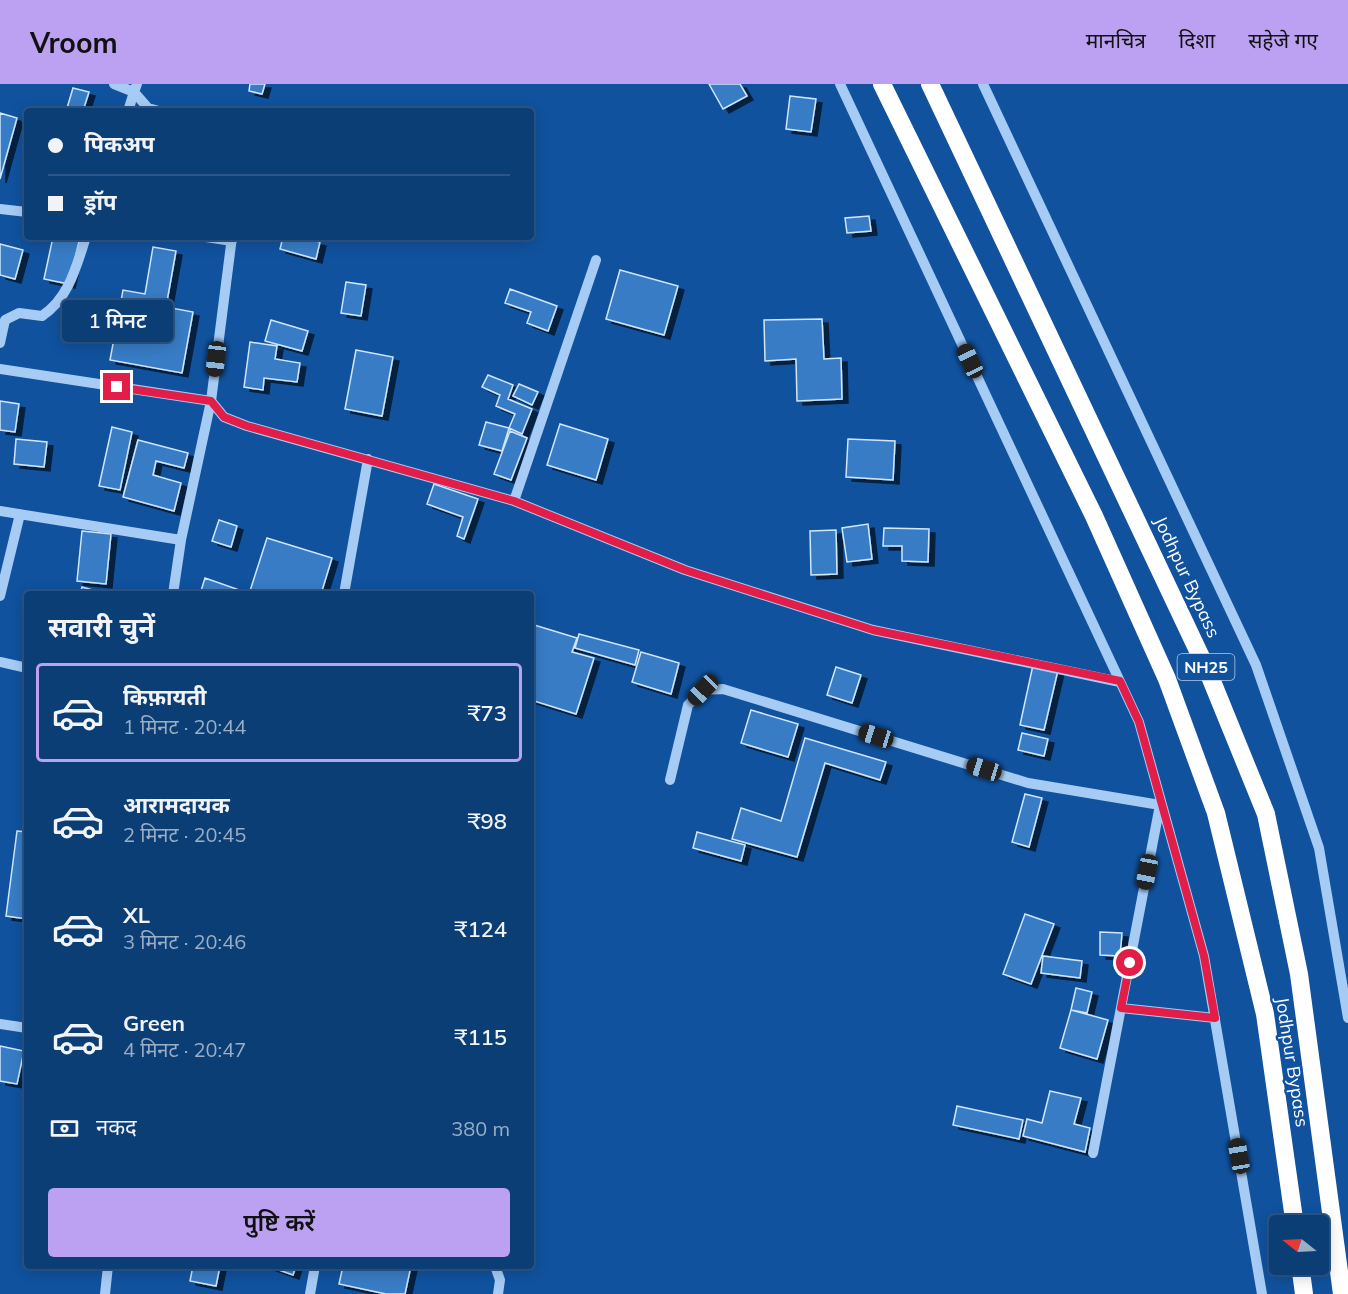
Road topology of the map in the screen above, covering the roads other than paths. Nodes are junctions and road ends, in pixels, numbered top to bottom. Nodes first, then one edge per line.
1 (114, 84) edge
2 (840, 84) edge
3 (882, 84) edge
4 (930, 84) edge
5 (983, 84) edge
6 (136, 88) edge
7 (129, 108) edge
8 (148, 108) edge
9 (0, 209) edge
10 (24, 213) edge
11 (85, 240) edge
12 (232, 240) edge
13 (596, 260) dead end
14 (0, 344) edge
15 (0, 369) edge
16 (211, 401) junction
17 (368, 459) junction
18 (514, 501) junction
19 (0, 511) edge
20 (20, 514) junction
21 (181, 540) junction
22 (173, 591) edge
23 (345, 591) edge
24 (0, 596) edge
25 (0, 663) edge
26 (24, 667) edge
27 (1120, 681) junction
28 (670, 780) dead end
29 (1345, 979) edge
30 (1121, 1008) junction
31 (1215, 1018) junction
32 (1348, 1018) edge
33 (0, 1024) edge
34 (24, 1028) edge
35 (1093, 1153) dead end
36 (1293, 1215) edge
37 (108, 1269) edge
38 (314, 1269) edge
39 (496, 1269) edge
40 (1301, 1275) edge
41 (105, 1294) edge
42 (310, 1294) edge
43 (498, 1294) edge
44 (1262, 1294) edge
45 (1304, 1294) edge
46 (1342, 1294) edge

1 - 6 street
2 - 27 street
3 - 36 highway, Jodhpur Bypass / NH25
4 - 46 highway, Jodhpur Bypass / NH25
5 - 29 street
6 - 7 street
6 - 8 street
9 - 10 street
11 - 14 street
12 - 16 street
13 - 18 street
15 - 16 street
16 - 17 street
16 - 21 street
17 - 18 street
17 - 23 street
18 - 27 street
19 - 20 street
20 - 21 street
20 - 24 street
21 - 22 street
25 - 26 street
27 - 31 street
28 - 30 street
29 - 32 street
30 - 31 street
30 - 35 street
31 - 44 street
33 - 34 street
37 - 41 street
38 - 42 street
39 - 43 street
40 - 45 highway

